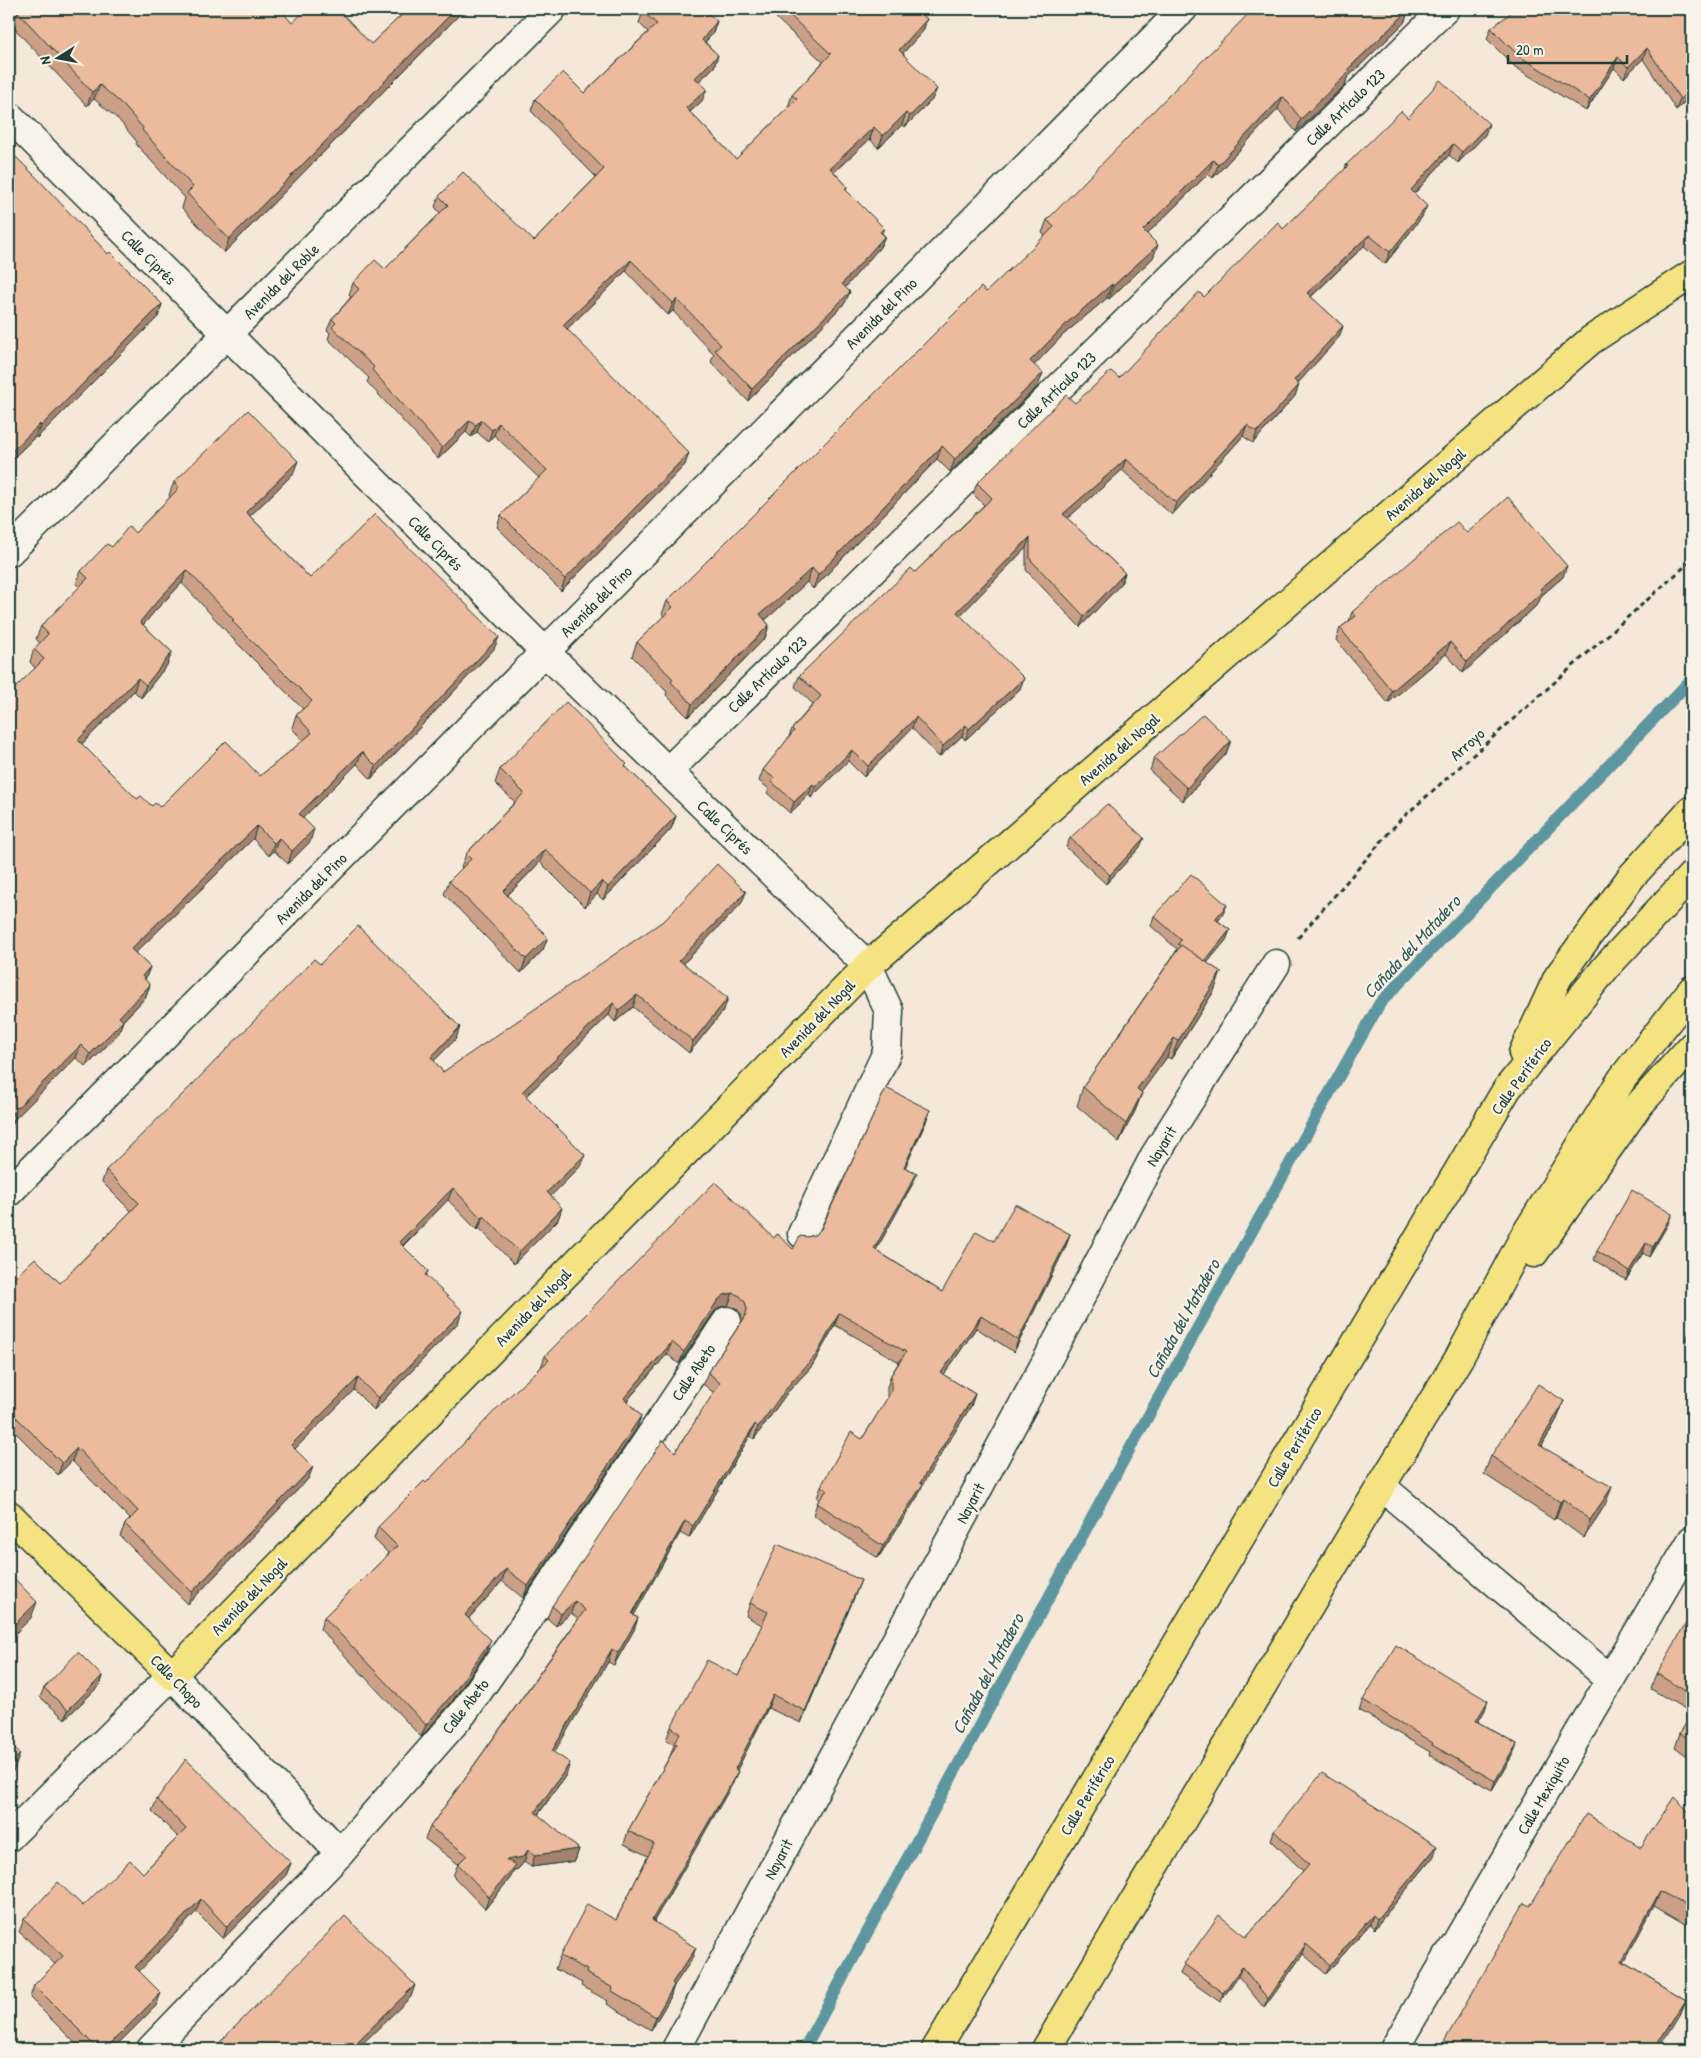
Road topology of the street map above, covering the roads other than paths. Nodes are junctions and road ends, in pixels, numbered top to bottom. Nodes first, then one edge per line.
1 (552, 9) edge
2 (1183, 9) edge
3 (1445, 9) edge
4 (9, 116) edge
5 (1692, 274) edge
6 (227, 335) junction
7 (9, 552) edge
8 (546, 652) junction
9 (667, 772) junction
10 (1692, 810) edge
11 (1692, 875) edge
12 (1276, 964) road end
13 (868, 966) junction
14 (1692, 990) edge
15 (1692, 1046) edge
16 (1507, 1089) junction
17 (9, 1192) edge
18 (802, 1234) edge
19 (727, 1321) dead end
20 (1459, 1358) junction
21 (1381, 1486) junction
22 (9, 1515) edge
23 (1692, 1540) edge
24 (172, 1675) junction
25 (1610, 1679) junction
26 (9, 1837) edge
27 (340, 1853) junction
28 (152, 2049) edge
29 (676, 2049) edge
30 (936, 2049) edge
31 (1046, 2049) edge
32 (1394, 2049) edge

1 - 6 street, Avenida del Roble
2 - 8 street, Avenida del Pino
3 - 9 street, Calle Artículo 123
4 - 6 street, Calle Ciprés
5 - 13 main road, Avenida del Nogal
6 - 7 street, Avenida del Roble
6 - 8 street, Calle Ciprés
8 - 9 street, Calle Ciprés
8 - 17 street, Avenida del Pino
9 - 13 street, Calle Ciprés
10 - 16 main road
11 - 16 main road, Calle Periférico
12 - 29 street, Nayarit
13 - 18 street
13 - 24 main road, Avenida del Nogal
14 - 20 main road
15 - 20 main road
16 - 30 main road, Calle Periférico
19 - 27 street, Calle Abeto
20 - 21 main road
21 - 25 street
21 - 31 main road
22 - 24 main road, Calle Chopo
23 - 25 street, Calle Mexiquito
24 - 26 street, Avenida del Nogal
24 - 27 street, Calle Chopo
25 - 32 street, Calle Mexiquito
27 - 28 street, Calle Abeto

